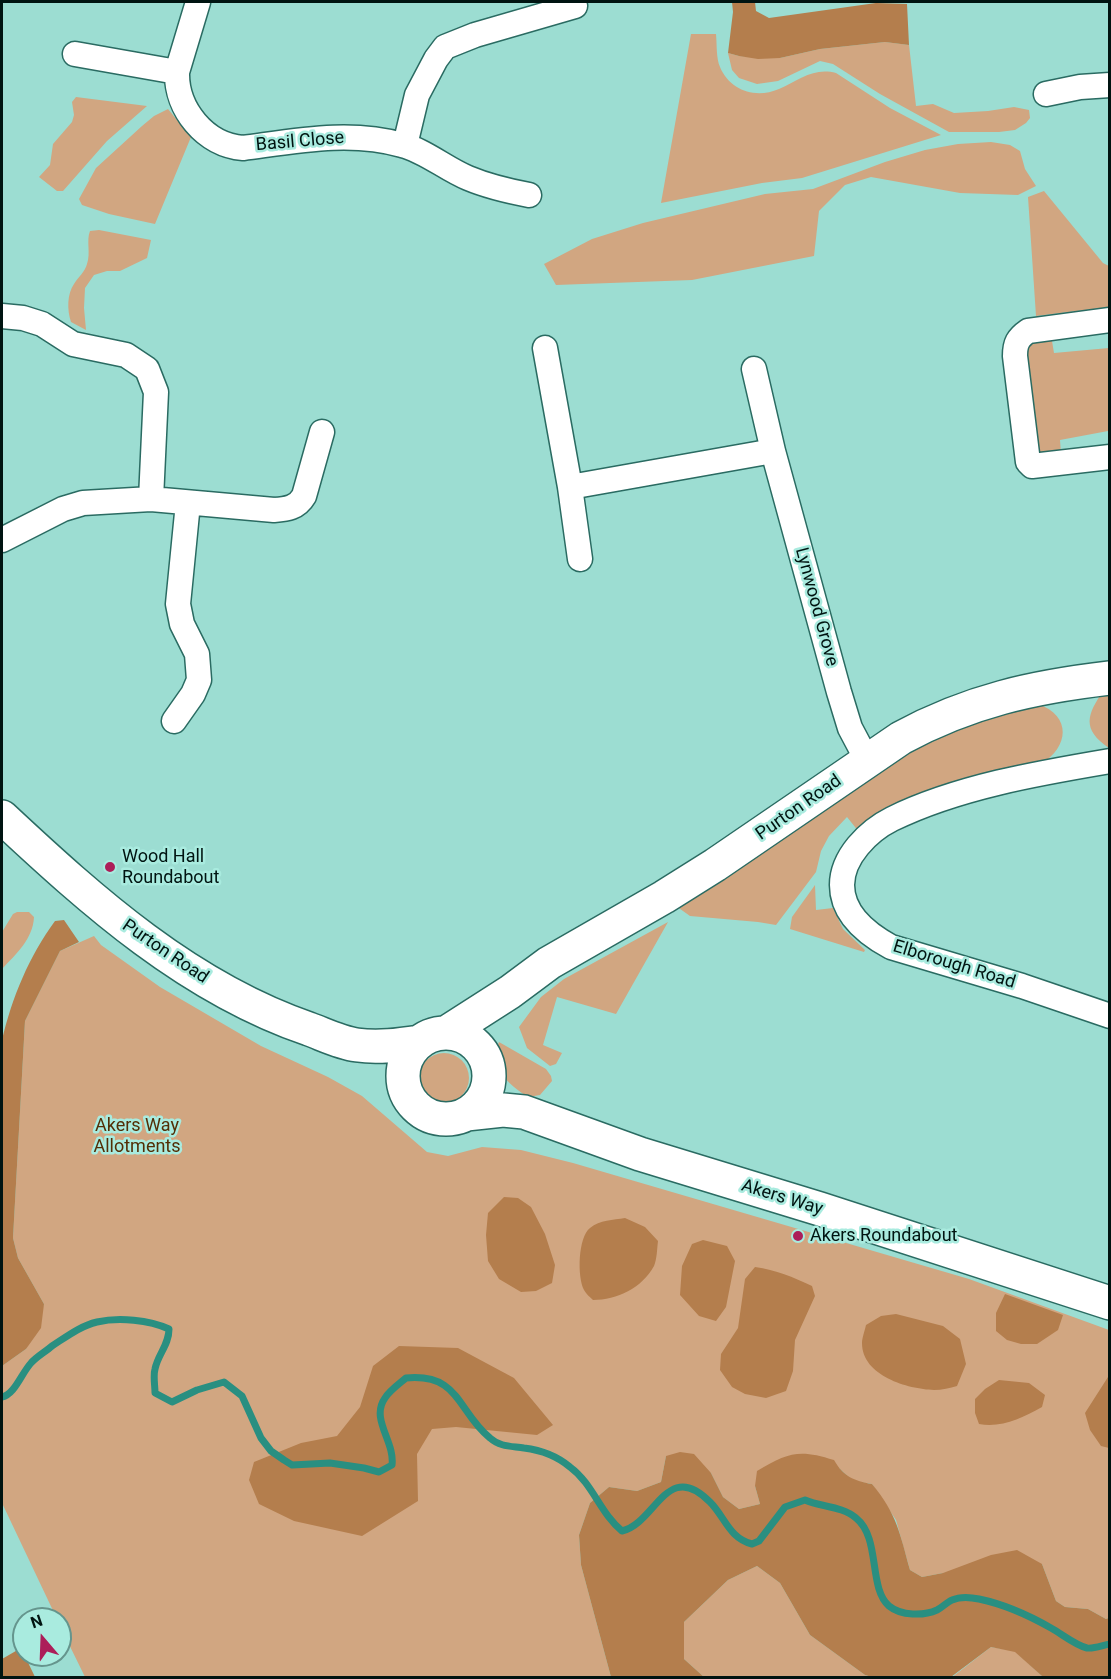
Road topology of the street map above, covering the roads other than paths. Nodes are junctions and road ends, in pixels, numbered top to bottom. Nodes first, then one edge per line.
1 (198, 2) edge
2 (575, 6) dead end
3 (75, 54) dead end
4 (177, 72) junction
5 (1110, 85) edge
6 (1046, 94) dead end
7 (405, 145) junction
8 (529, 195) dead end
9 (2, 316) edge
10 (1110, 320) edge
11 (545, 348) dead end
12 (754, 369) dead end
13 (322, 432) dead end
14 (773, 451) junction
15 (1110, 456) edge
16 (570, 487) junction
17 (151, 499) junction
18 (188, 503) junction
19 (2, 540) edge
20 (580, 559) dead end
21 (1110, 678) edge
22 (174, 722) dead end
23 (867, 760) junction
24 (1110, 761) edge
25 (2, 817) edge
26 (510, 992) junction
27 (1110, 1016) edge
28 (433, 1037) junction
29 (356, 1045) junction
30 (487, 1066) junction
31 (406, 1093) junction
32 (524, 1112) junction
33 (466, 1114) junction
34 (1110, 1303) edge

1 - 4 street, Basil Close
2 - 7 street
3 - 4 street
4 - 7 street, Basil Close
5 - 6 street
7 - 8 street, Basil Close
9 - 17 street
10 - 15 street
11 - 16 street
12 - 14 street, Lynwood Grove
13 - 18 street
14 - 16 street
14 - 23 street, Lynwood Grove
16 - 20 street
17 - 18 street
17 - 19 street
18 - 22 street
21 - 23 main road, Purton Road
23 - 26 main road, Purton Road
24 - 27 street, Elborough Road
25 - 29 main road, Purton Road
26 - 28 main road, Purton Road
26 - 30 main road
28 - 29 main road, Purton Road
28 - 30 main road
28 - 31 main road
29 - 31 main road, Purton Road
30 - 32 main road, Akers Way
30 - 33 main road
31 - 33 main road
32 - 33 main road, Akers Way
32 - 34 main road, Akers Way

